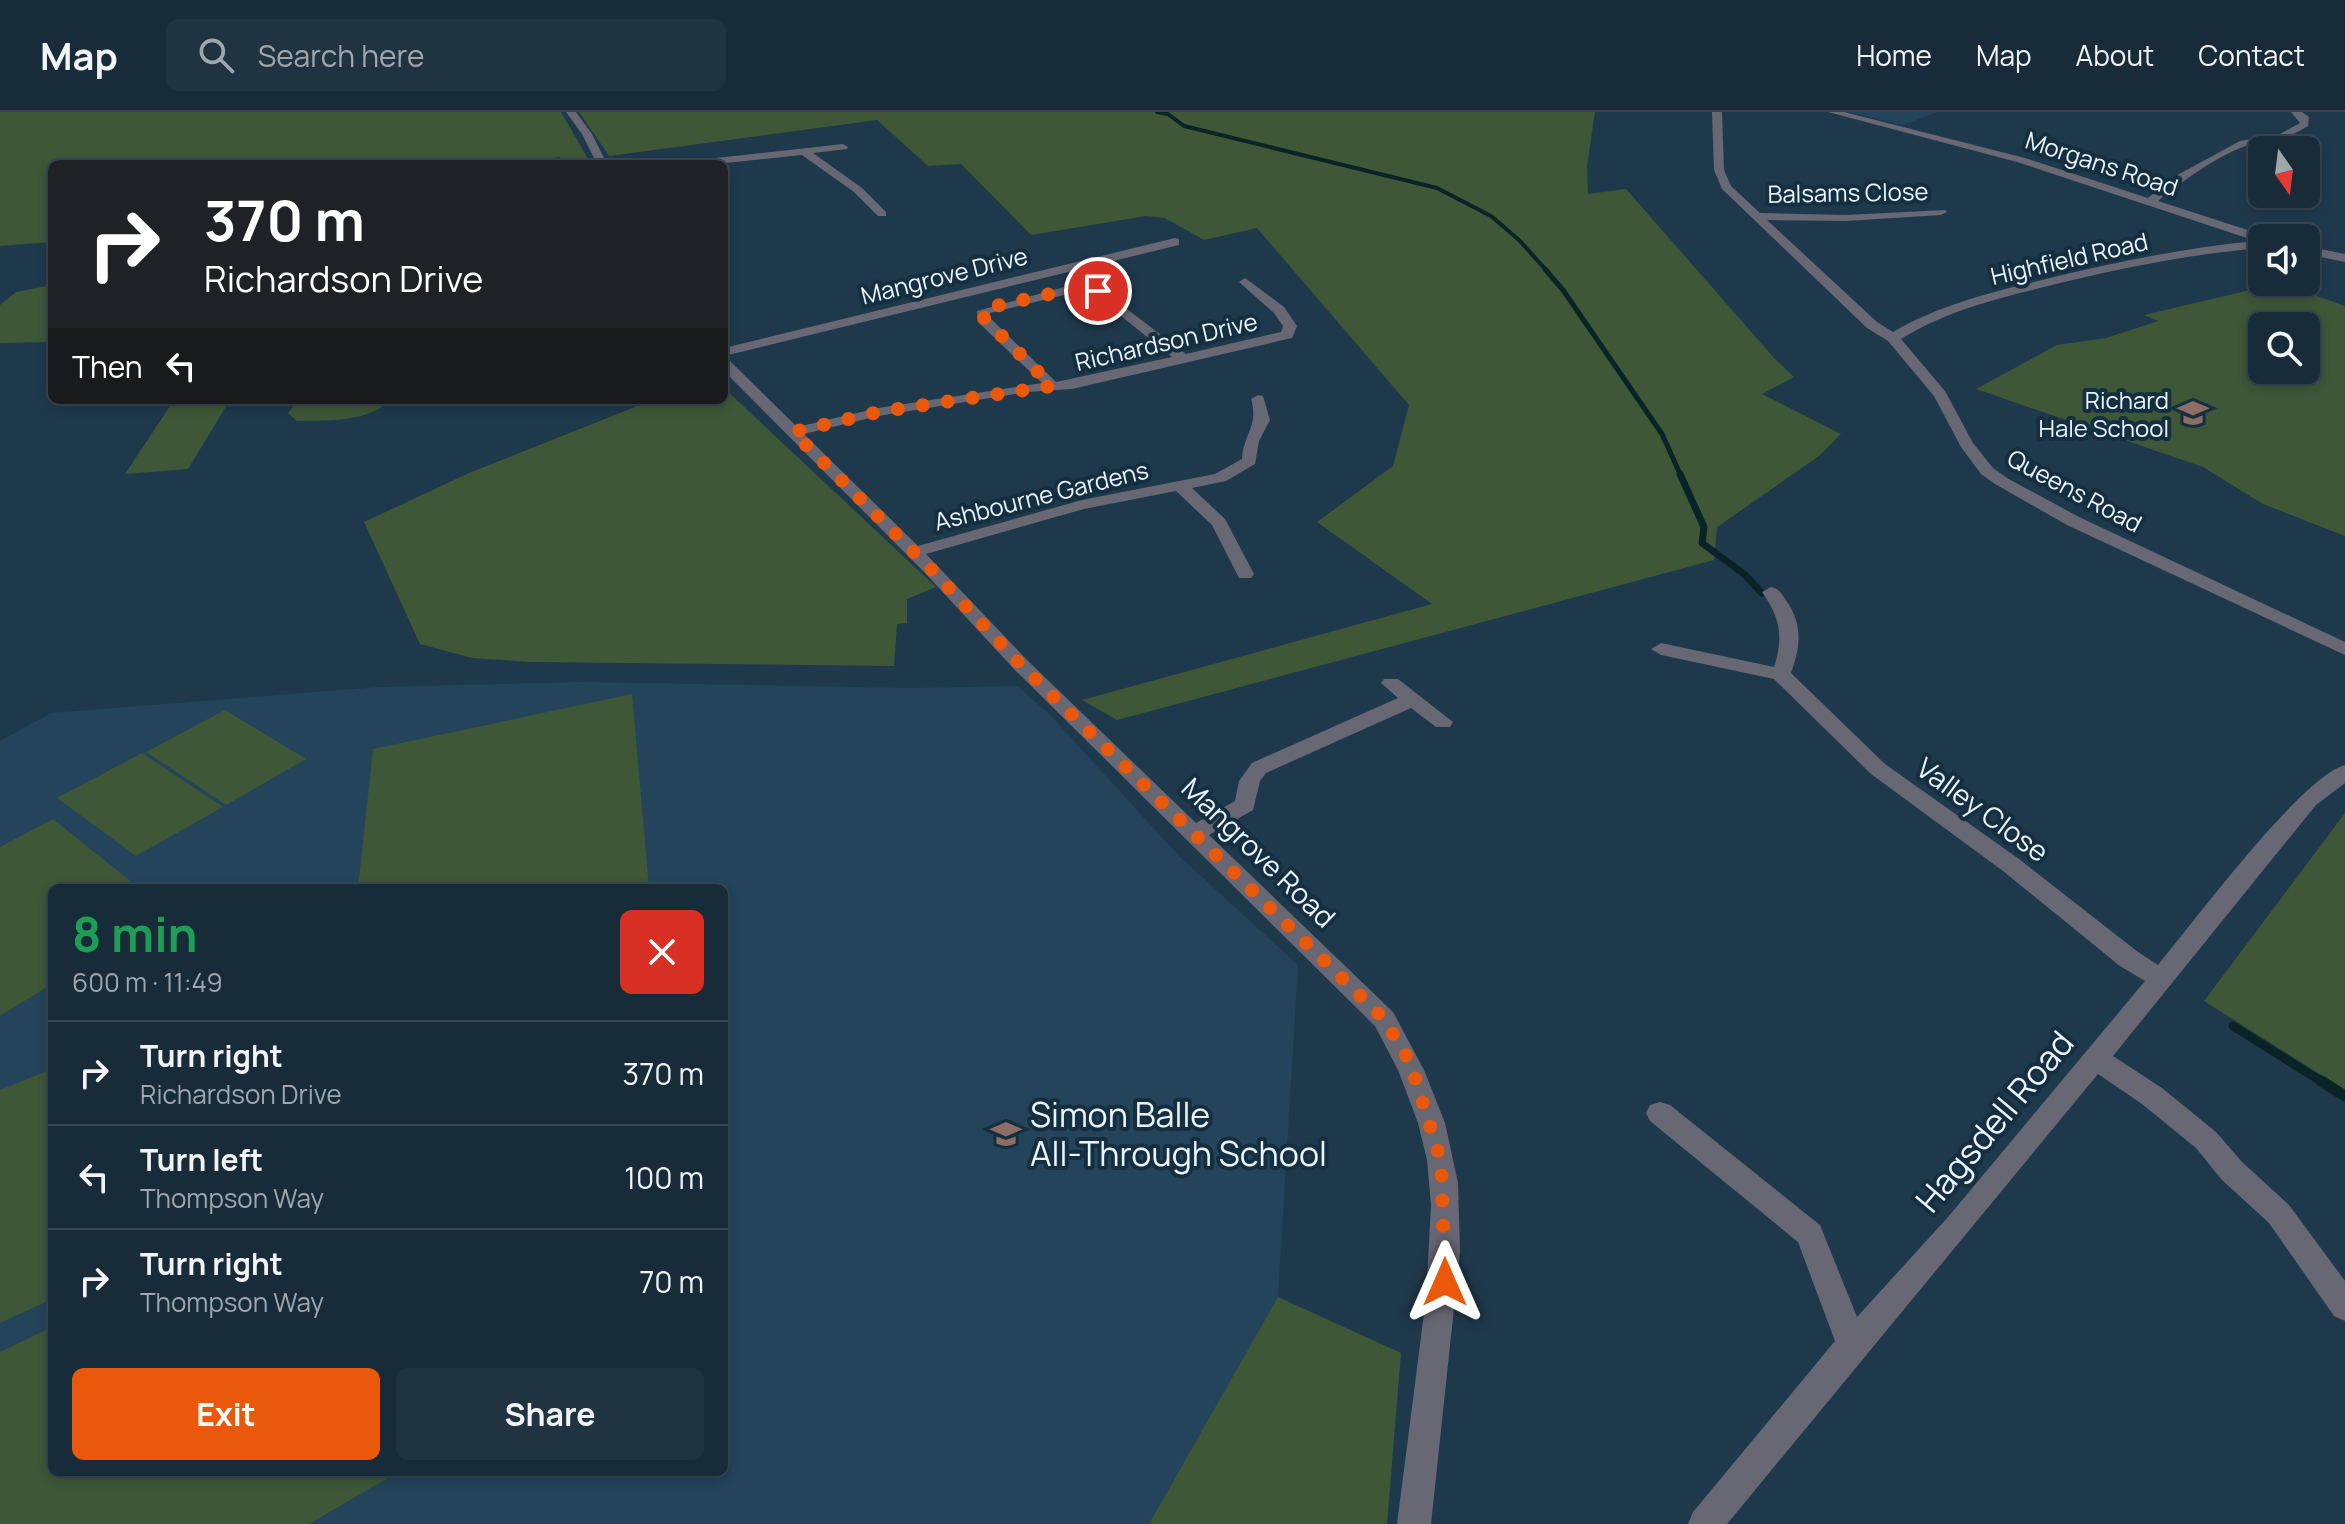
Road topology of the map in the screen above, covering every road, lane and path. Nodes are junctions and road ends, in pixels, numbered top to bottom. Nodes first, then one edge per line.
1 (571, 112) edge
2 (1717, 112) edge
3 (1833, 112) edge
4 (2296, 112) edge
5 (843, 147) dead end
6 (806, 153) junction
7 (600, 160) edge
8 (728, 160) edge
9 (2150, 202) junction
10 (1941, 212) dead end
11 (882, 214) dead end
12 (1755, 216) junction
13 (2248, 236) edge
14 (1175, 242) dead end
15 (2248, 243) edge
16 (2320, 253) edge
17 (2345, 258) edge
18 (1245, 282) dead end
19 (1893, 338) junction
20 (728, 351) edge
21 (1183, 359) junction
22 (728, 367) edge
23 (1052, 386) junction
24 (1258, 399) dead end
25 (793, 432) junction
26 (1181, 487) junction
27 (915, 552) junction
28 (1245, 574) dead end
29 (1771, 592) dead end
30 (1661, 649) dead end
31 (2345, 649) edge
32 (1781, 674) junction
33 (1391, 683) dead end
34 (1413, 699) junction
35 (1443, 722) dead end
36 (2345, 772) edge
37 (1195, 833) junction
38 (2160, 978) junction
39 (2095, 1058) junction
40 (1660, 1113) dead end
41 (2345, 1306) edge
42 (1852, 1345) junction
43 (1414, 1524) edge
44 (1705, 1524) edge

1 - 7 street
2 - 12 street, Queens Road
3 - 9 street, Morgans Road
4 - 9 street
5 - 6 street
6 - 8 street
6 - 11 street
9 - 13 street, Morgans Road
10 - 12 street, Balsams Close
12 - 19 street, Queens Road
14 - 20 street, Mangrove Drive
15 - 19 street, Highfield Road
16 - 17 street
18 - 21 street, Richardson Drive
19 - 31 street, Queens Road
21 - 23 street, Richardson Drive
21 - 23 street
22 - 25 street, Mangrove Road
23 - 25 street, Richardson Drive
24 - 26 street, Ashbourne Gardens
25 - 27 street, Mangrove Road
26 - 27 street, Ashbourne Gardens
26 - 28 street, Ashbourne Gardens
27 - 37 street, Mangrove Road
29 - 32 street
30 - 32 street
32 - 38 street, Valley Close
33 - 34 street
34 - 35 street
34 - 37 street
36 - 38 street, Hagsdell Road
37 - 43 street, Mangrove Road
38 - 39 street, Hagsdell Road
39 - 41 street
39 - 42 street, Hagsdell Road
40 - 42 street
42 - 44 street, Hagsdell Road

